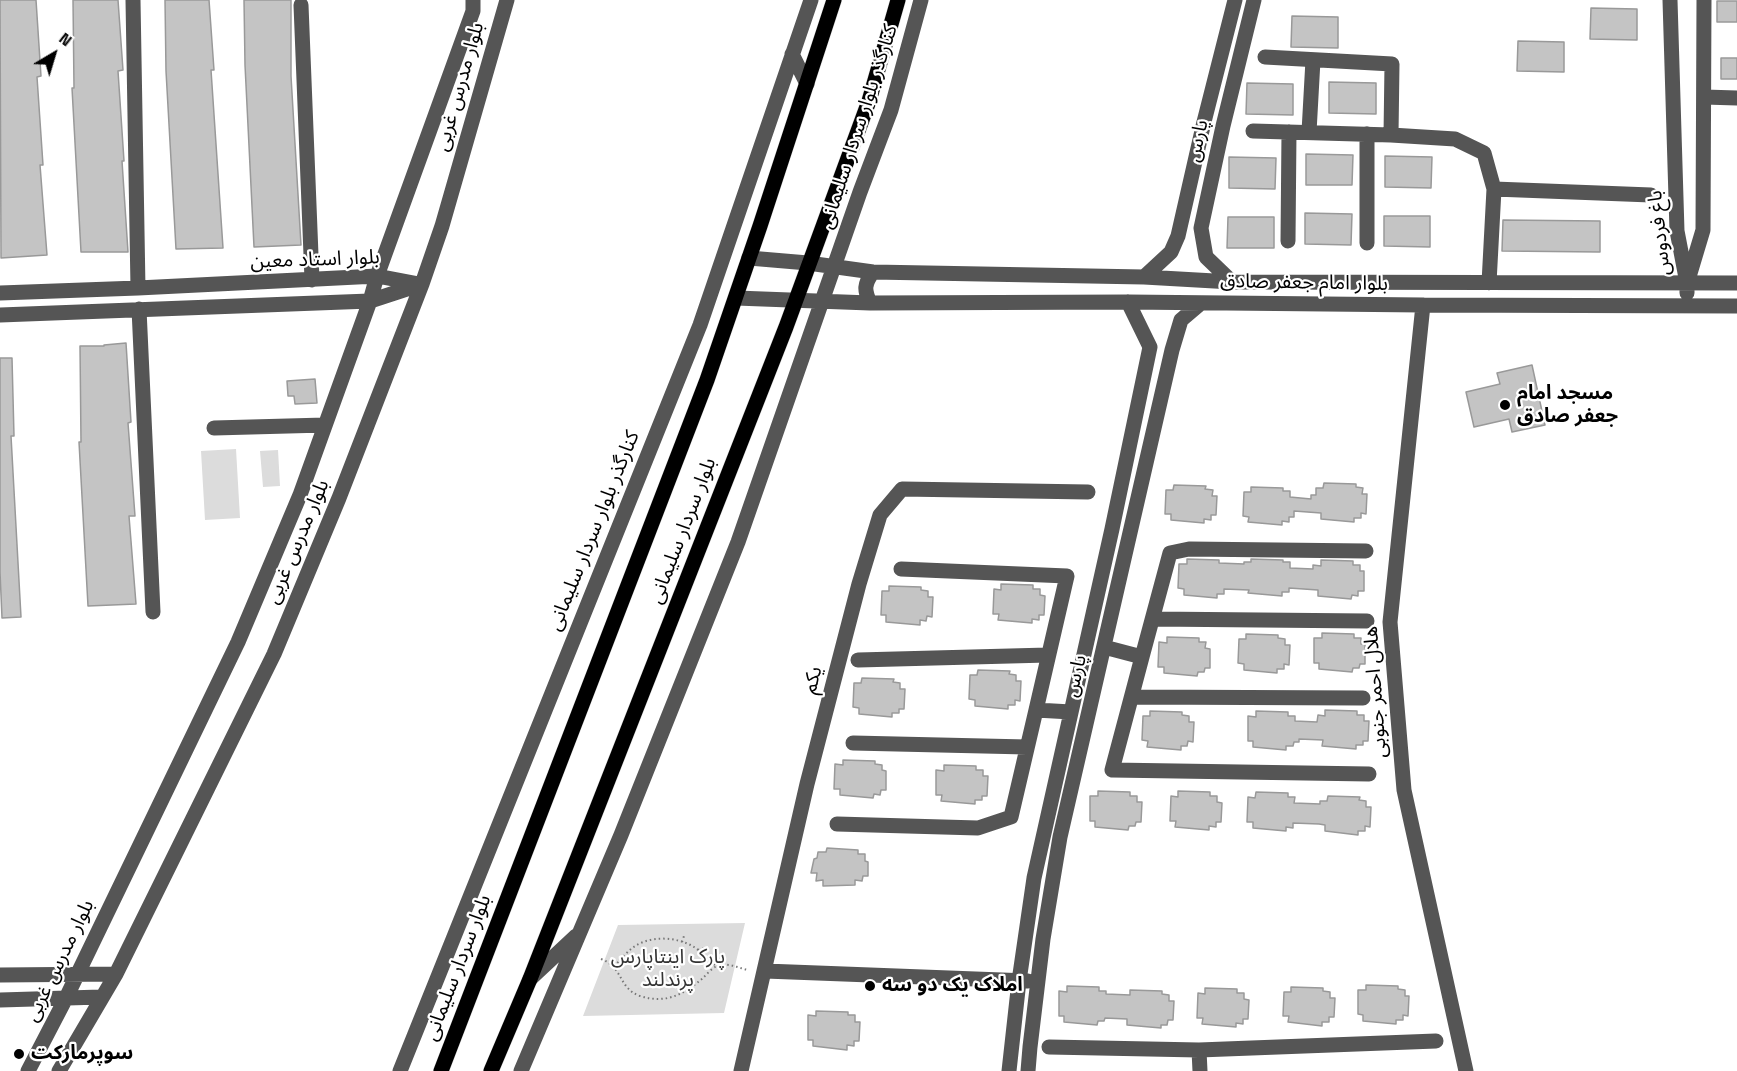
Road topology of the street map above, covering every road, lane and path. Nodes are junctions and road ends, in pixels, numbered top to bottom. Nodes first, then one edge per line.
1 (133, 0) edge
2 (473, 0) edge
3 (507, 0) edge
4 (811, 0) edge
5 (834, 0) edge
6 (898, 0) edge
7 (921, 0) edge
8 (1235, 0) edge
9 (1254, 0) edge
10 (1670, 0) edge
11 (1704, 0) edge
12 (301, 4) dead end
13 (792, 54) junction
14 (1265, 57) dead end
15 (1313, 60) junction
16 (807, 84) junction
17 (1704, 97) junction
18 (1737, 98) edge
19 (1253, 131) dead end
20 (1289, 132) junction
21 (1309, 132) junction
22 (1367, 134) junction
23 (1391, 135) junction
24 (1494, 189) junction
25 (1651, 195) dead end
26 (1288, 240) dead end
27 (1367, 243) dead end
28 (749, 258) junction
29 (808, 263) junction
30 (835, 267) junction
31 (873, 272) junction
32 (377, 276) junction
33 (1144, 277) junction
34 (312, 280) junction
35 (1232, 282) junction
36 (1489, 282) junction
37 (1687, 283) junction
38 (1737, 283) edge
39 (422, 284) junction
40 (138, 288) junction
41 (0, 293) edge
42 (736, 298) junction
43 (796, 300) junction
44 (370, 301) junction
45 (823, 302) junction
46 (1128, 302) junction
47 (870, 303) junction
48 (1201, 303) junction
49 (1424, 305) junction
50 (1687, 305) junction
51 (1737, 306) edge
52 (139, 309) junction
53 (0, 315) edge
54 (1150, 347) junction
55 (1172, 350) junction
56 (325, 425) junction
57 (214, 428) dead end
58 (1088, 492) dead end
59 (1366, 550) dead end
60 (901, 569) dead end
61 (153, 612) dead end
62 (1152, 619) junction
63 (1367, 621) dead end
64 (1104, 646) junction
65 (1048, 655) junction
66 (1142, 657) junction
67 (858, 660) dead end
68 (1131, 697) junction
69 (1363, 698) dead end
70 (1036, 710) junction
71 (1071, 712) junction
72 (853, 743) dead end
73 (1027, 747) junction
74 (1369, 774) dead end
75 (837, 824) dead end
76 (580, 932) junction
77 (674, 934) dead end
78 (643, 936) dead end
79 (684, 936) dead end
80 (673, 940) junction
81 (643, 941) junction
82 (682, 942) junction
83 (706, 947) dead end
84 (698, 950) junction
85 (601, 959) dead end
86 (614, 966) junction
87 (716, 966) junction
88 (765, 971) junction
89 (77, 974) junction
90 (116, 974) junction
91 (0, 975) edge
92 (530, 979) junction
93 (1018, 981) junction
94 (1037, 982) junction
95 (101, 997) junction
96 (66, 998) junction
97 (0, 1000) edge
98 (1436, 1041) dead end
99 (1049, 1047) dead end
100 (1199, 1050) junction
101 (28, 1071) edge
102 (59, 1071) edge
103 (400, 1071) edge
104 (441, 1071) edge
105 (491, 1071) edge
106 (521, 1071) edge
107 (741, 1071) edge
108 (1010, 1071) edge
109 (1028, 1071) edge
110 (1200, 1071) edge
111 (1466, 1071) edge

1 - 40 street
2 - 32 street, بلوار مدرس غربی
3 - 39 street, بلوار مدرس غربی
4 - 13 street, کنارگذر بلوار سردار سلیمانی
5 - 16 main road, بلوار سردار سلیمانی
6 - 29 main road, بلوار سردار سلیمانی
7 - 30 street, کنارگذر بلوار سردار سلیمانی
8 - 33 street, پارس
9 - 35 street, پارس
10 - 37 street, باغ فردوس
11 - 17 street, باغ فردوس
12 - 34 street
13 - 16 street
13 - 103 street, کنارگذر بلوار سردار سلیمانی
14 - 15 street
15 - 21 street
15 - 23 street
16 - 28 main road, بلوار سردار سلیمانی
17 - 18 street
17 - 37 street, باغ فردوس
19 - 20 street
20 - 21 street
20 - 26 street
21 - 22 street
22 - 23 street
22 - 27 street
23 - 24 street
24 - 25 street
24 - 36 street
28 - 29 street, بلوار امام جعفر صادق
28 - 42 main road, بلوار سردار سلیمانی
29 - 30 street, بلوار امام جعفر صادق
29 - 43 main road, بلوار سردار سلیمانی
30 - 31 street, بلوار امام جعفر صادق
30 - 45 street, کنارگذر بلوار سردار سلیمانی
31 - 33 street, بلوار امام جعفر صادق
31 - 47 street
32 - 34 street, بلوار استاد معین
32 - 39 street, بلوار استاد معین
32 - 44 street, بلوار مدرس غربی
33 - 35 street, بلوار امام جعفر صادق
34 - 40 street, بلوار استاد معین
35 - 36 street, بلوار امام جعفر صادق
36 - 37 street, بلوار امام جعفر صادق
37 - 38 street, بلوار امام جعفر صادق
37 - 50 street
39 - 44 street, بلوار استاد معین
39 - 90 street, بلوار مدرس غربی
40 - 41 street, بلوار استاد معین
42 - 43 street, بلوار امام جعفر صادق
42 - 104 main road, بلوار سردار سلیمانی
43 - 45 street, بلوار امام جعفر صادق
43 - 92 main road, بلوار سردار سلیمانی
44 - 52 street, بلوار استاد معین
44 - 56 street, بلوار مدرس غربی
45 - 47 street, بلوار امام جعفر صادق
45 - 76 street, کنارگذر بلوار سردار سلیمانی
46 - 47 street, بلوار امام جعفر صادق
46 - 48 street, بلوار امام جعفر صادق
46 - 54 street
48 - 49 street, بلوار امام جعفر صادق
48 - 55 street, پارس
49 - 50 street, بلوار امام جعفر صادق
49 - 111 street, هلال احمر جنوبی
50 - 51 street, بلوار امام جعفر صادق
52 - 53 street, بلوار استاد معین
52 - 61 street
54 - 55 street
54 - 71 street, پارس
55 - 64 street, پارس
56 - 57 street
56 - 89 street, بلوار مدرس غربی
58 - 88 street, یکم
59 - 62 street
60 - 65 street
62 - 63 street
62 - 66 street
64 - 66 street
64 - 94 street, پارس
65 - 67 street
65 - 70 street
66 - 68 street
68 - 69 street
68 - 74 street
70 - 71 street
70 - 73 street
71 - 93 street, پارس
72 - 73 street
73 - 75 street
76 - 92 street
76 - 106 street, کنارگذر بلوار سردار سلیمانی
77 - 80 path
78 - 81 path
79 - 82 path
80 - 81 path
80 - 82 path
81 - 86 path
82 - 84 path
83 - 84 path
84 - 87 path
85 - 86 path
86 - 87 path
87 - 88 path
88 - 93 street
88 - 107 street, یکم
89 - 90 street
89 - 91 street
89 - 96 street, بلوار مدرس غربی
90 - 95 street, بلوار مدرس غربی
92 - 105 main road, بلوار سردار سلیمانی
93 - 94 street
93 - 108 street, پارس
94 - 109 street, پارس
95 - 96 street
95 - 102 street, بلوار مدرس غربی
96 - 97 street
96 - 101 street, بلوار مدرس غربی
98 - 100 street
99 - 100 street
100 - 110 street

